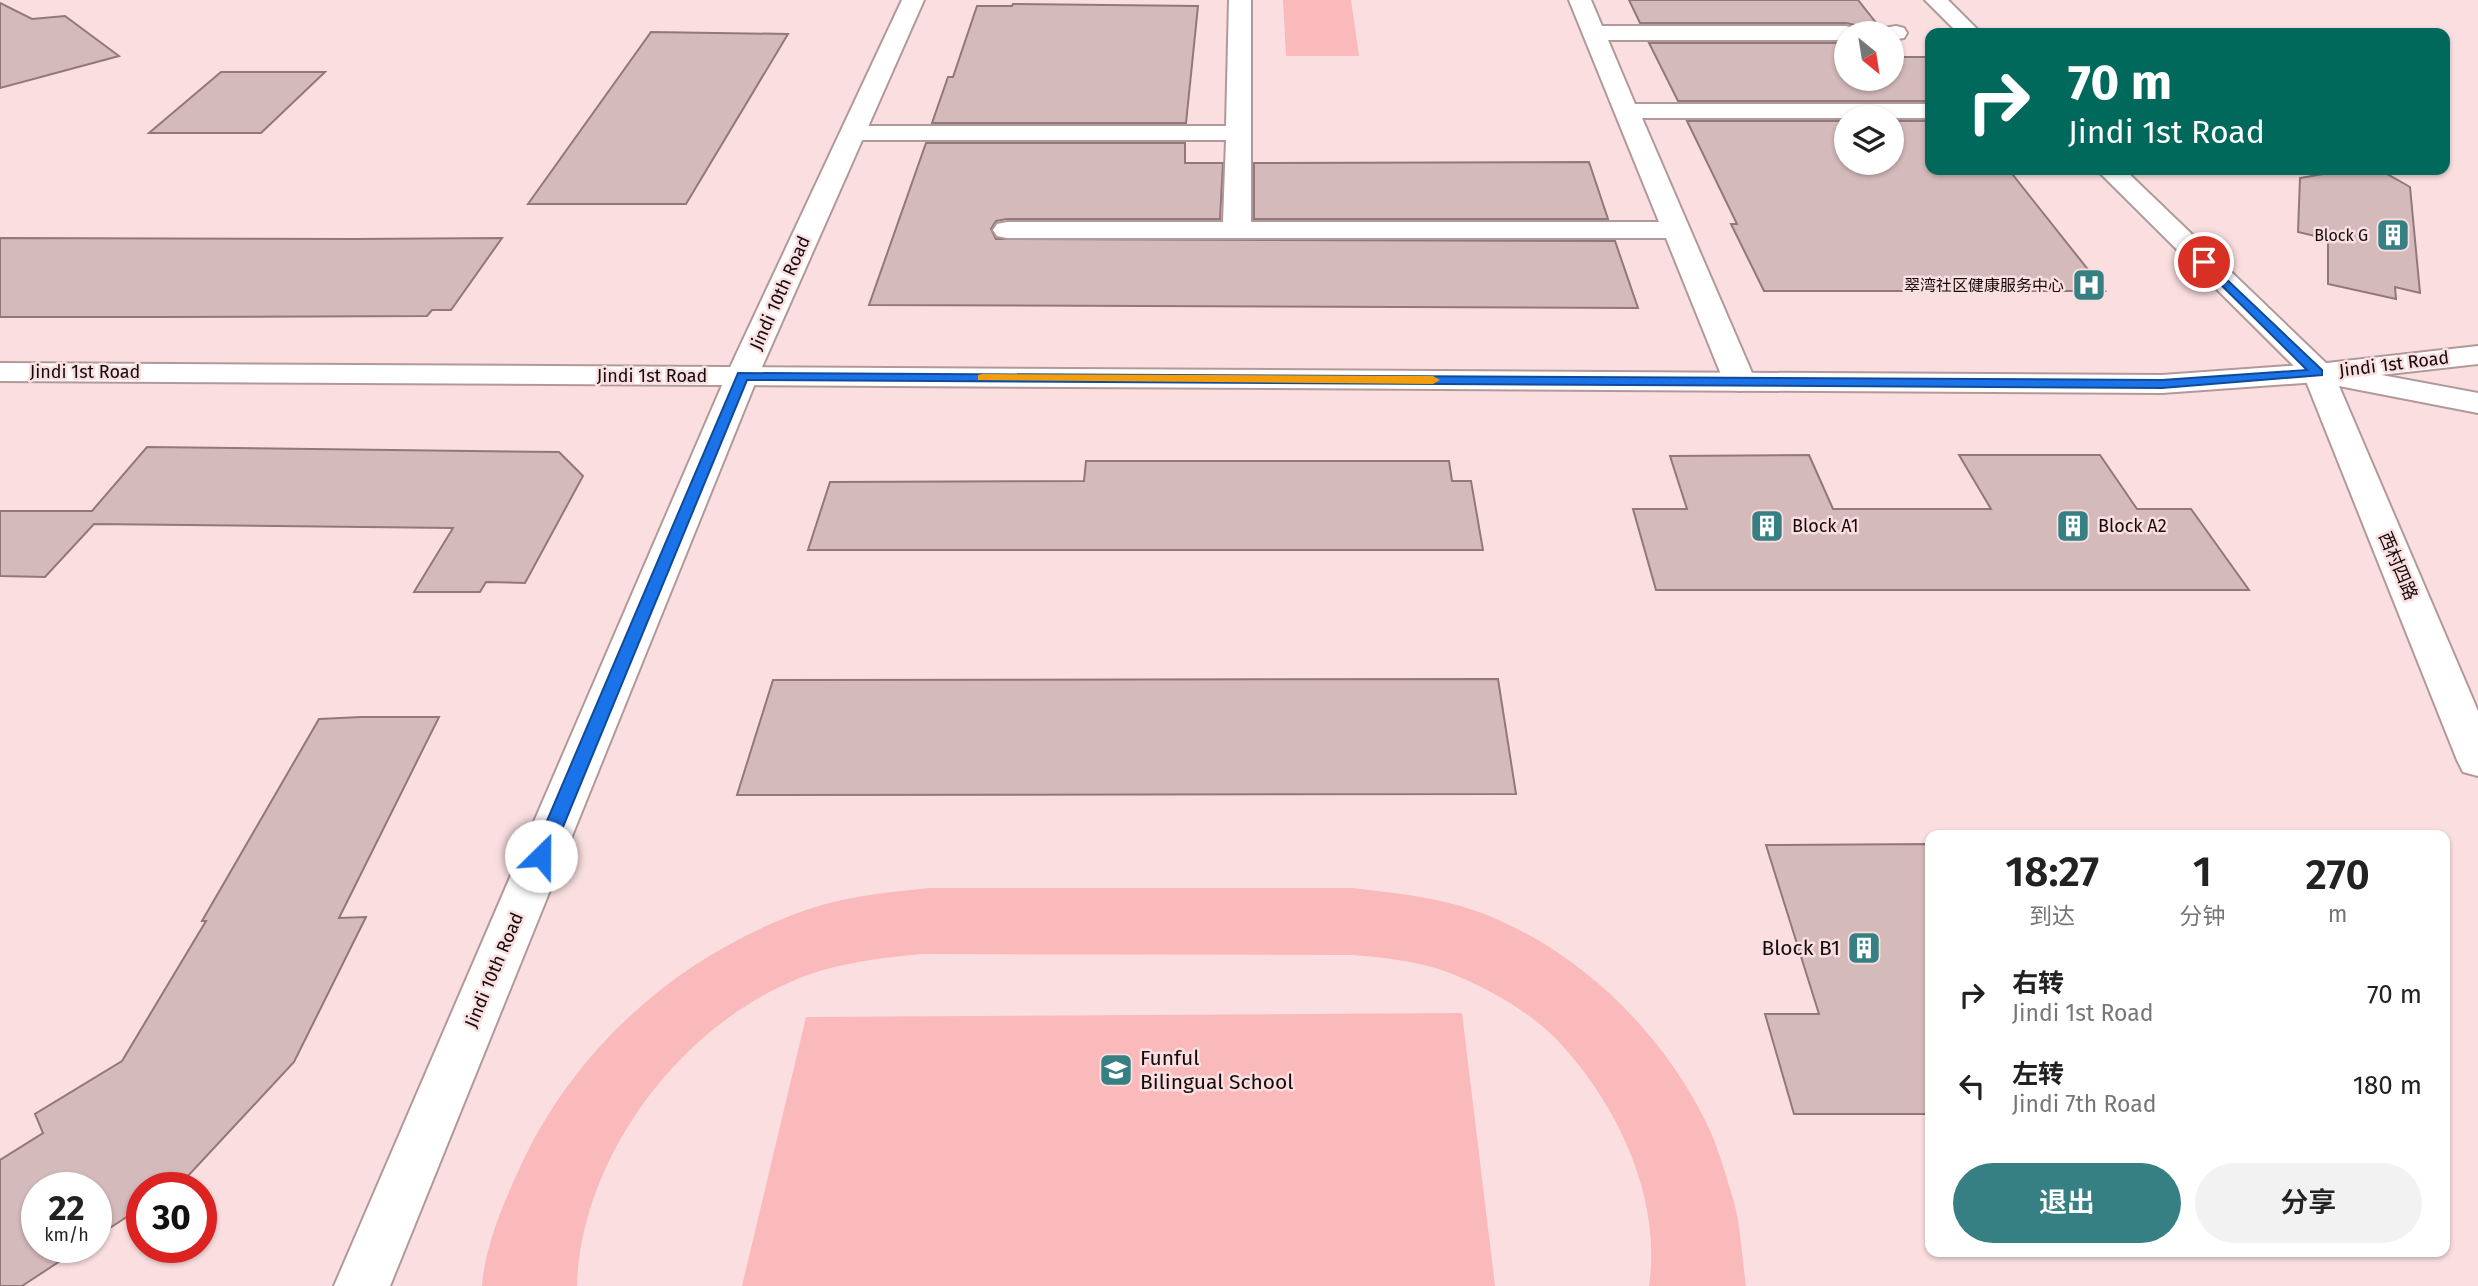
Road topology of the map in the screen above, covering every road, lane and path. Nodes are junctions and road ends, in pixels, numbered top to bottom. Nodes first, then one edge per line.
1 (913, 0) edge
2 (1240, 0) edge
3 (1580, 0) edge
4 (1936, 0) edge
5 (1965, 28) edge
6 (1594, 33) junction
7 (1834, 33) edge
8 (1627, 111) junction
9 (1925, 111) edge
10 (853, 133) junction
11 (1238, 133) junction
12 (2115, 175) edge
13 (1007, 230) dead end
14 (1237, 230) junction
15 (1677, 230) junction
16 (2478, 355) edge
17 (0, 372) edge
18 (2318, 373) junction
19 (742, 376) junction
20 (1740, 382) junction
21 (2478, 402) edge
22 (2478, 760) edge
23 (362, 1286) edge

1 - 10 street, Jindi 10th Road
2 - 11 street
3 - 6 street
4 - 5 street
6 - 7 street
6 - 8 street
8 - 9 street
8 - 15 street
10 - 11 street
10 - 19 street, Jindi 10th Road
11 - 14 street
12 - 18 street
13 - 14 street
14 - 15 street
15 - 20 street
16 - 18 street, Jindi 1st Road
17 - 19 street, Jindi 1st Road
18 - 20 street, Jindi 1st Road
18 - 21 street
18 - 22 street, 西村四路
19 - 20 street, Jindi 1st Road
19 - 23 street, Jindi 10th Road

